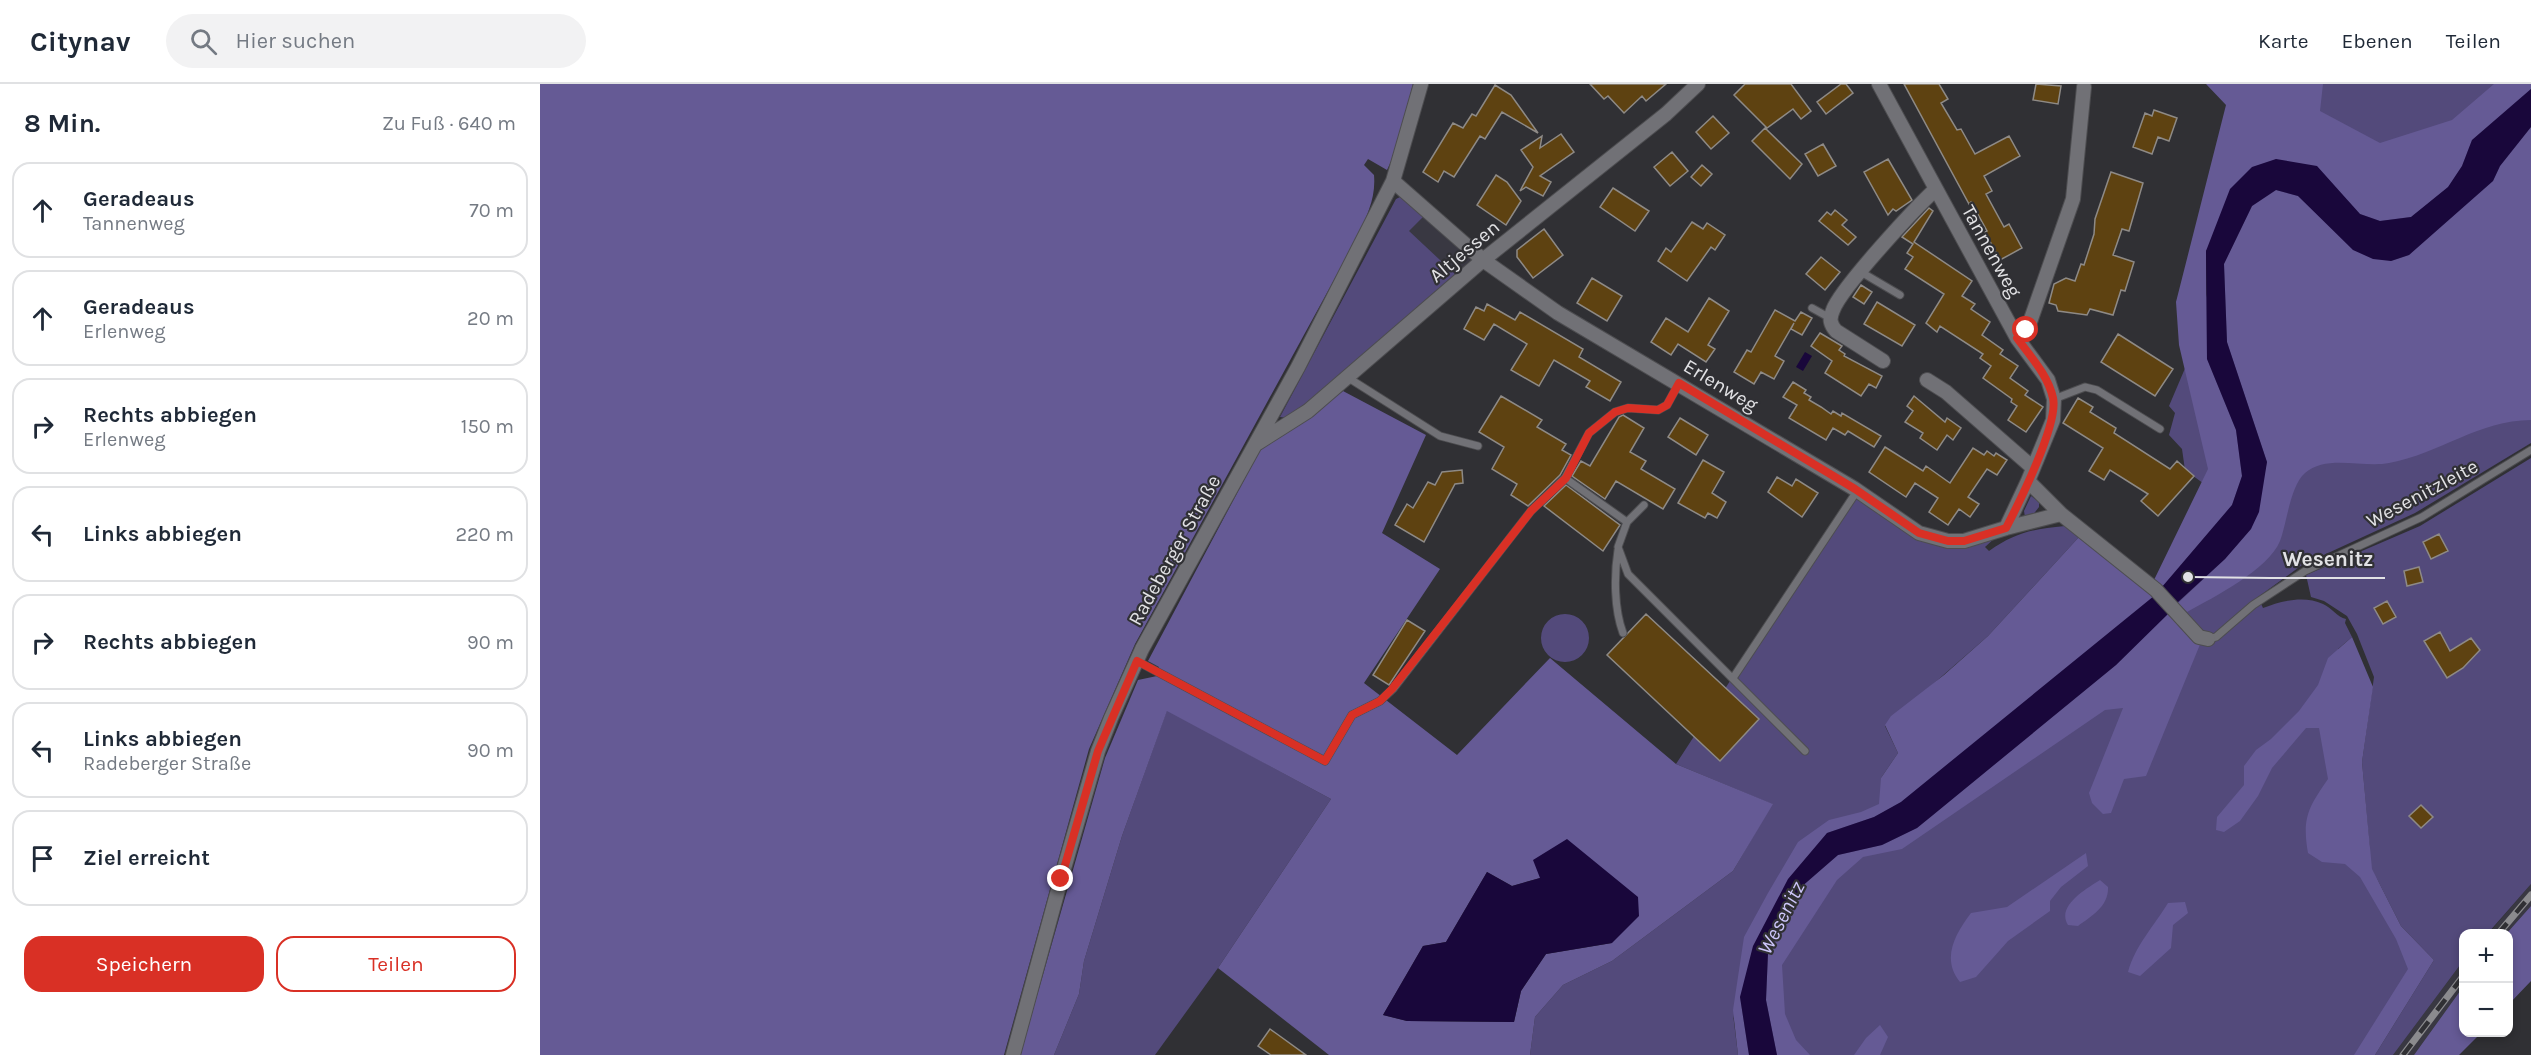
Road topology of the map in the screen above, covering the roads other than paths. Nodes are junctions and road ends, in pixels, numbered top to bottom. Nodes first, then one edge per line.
1 (1421, 84) edge
2 (1698, 84) edge
3 (1879, 84) edge
4 (2083, 85) edge
5 (1393, 181) junction
6 (1936, 189) junction
7 (1483, 260) junction
8 (1861, 272) junction
9 (1899, 295) dead end
10 (1812, 308) dead end
11 (1830, 318) junction
12 (2017, 338) junction
13 (1883, 362) dead end
14 (1347, 377) junction
15 (1927, 380) dead end
16 (1679, 383) junction
17 (2054, 399) junction
18 (2160, 429) dead end
19 (1254, 446) junction
20 (1478, 446) dead end
21 (2531, 450) edge
22 (2030, 474) junction
23 (1566, 478) junction
24 (1857, 491) junction
25 (1644, 505) dead end
26 (2061, 514) junction
27 (1627, 522) junction
28 (2006, 528) junction
29 (1618, 547) junction
30 (1623, 633) dead end
31 (2208, 639) joint
32 (1137, 661) junction
33 (1733, 678) junction
34 (1805, 751) dead end
35 (1013, 1055) edge

1 - 5 street, Radeberger Straße
2 - 7 street, Altjessen
3 - 6 street, Tannenweg
4 - 12 street
5 - 7 street, Erlenweg
5 - 19 street, Radeberger Straße
6 - 8 street
6 - 12 street, Tannenweg
7 - 14 street, Altjessen
7 - 16 street, Erlenweg
8 - 9 lane
8 - 11 street
10 - 11 lane
11 - 13 street
12 - 17 street, Tannenweg
14 - 19 street, Altjessen
14 - 20 lane
15 - 22 street
16 - 23 lane
16 - 24 street, Erlenweg
17 - 18 lane
17 - 22 street
19 - 32 street, Radeberger Straße
21 - 31 lane, Wesenitzleite
22 - 26 street
22 - 28 street
23 - 27 lane
23 - 32 lane
24 - 28 street, Erlenweg
24 - 33 lane
25 - 27 lane
26 - 28 street, Erlenweg
26 - 31 street
27 - 29 lane
29 - 30 lane
29 - 33 lane
32 - 35 street, Radeberger Straße
33 - 34 lane

